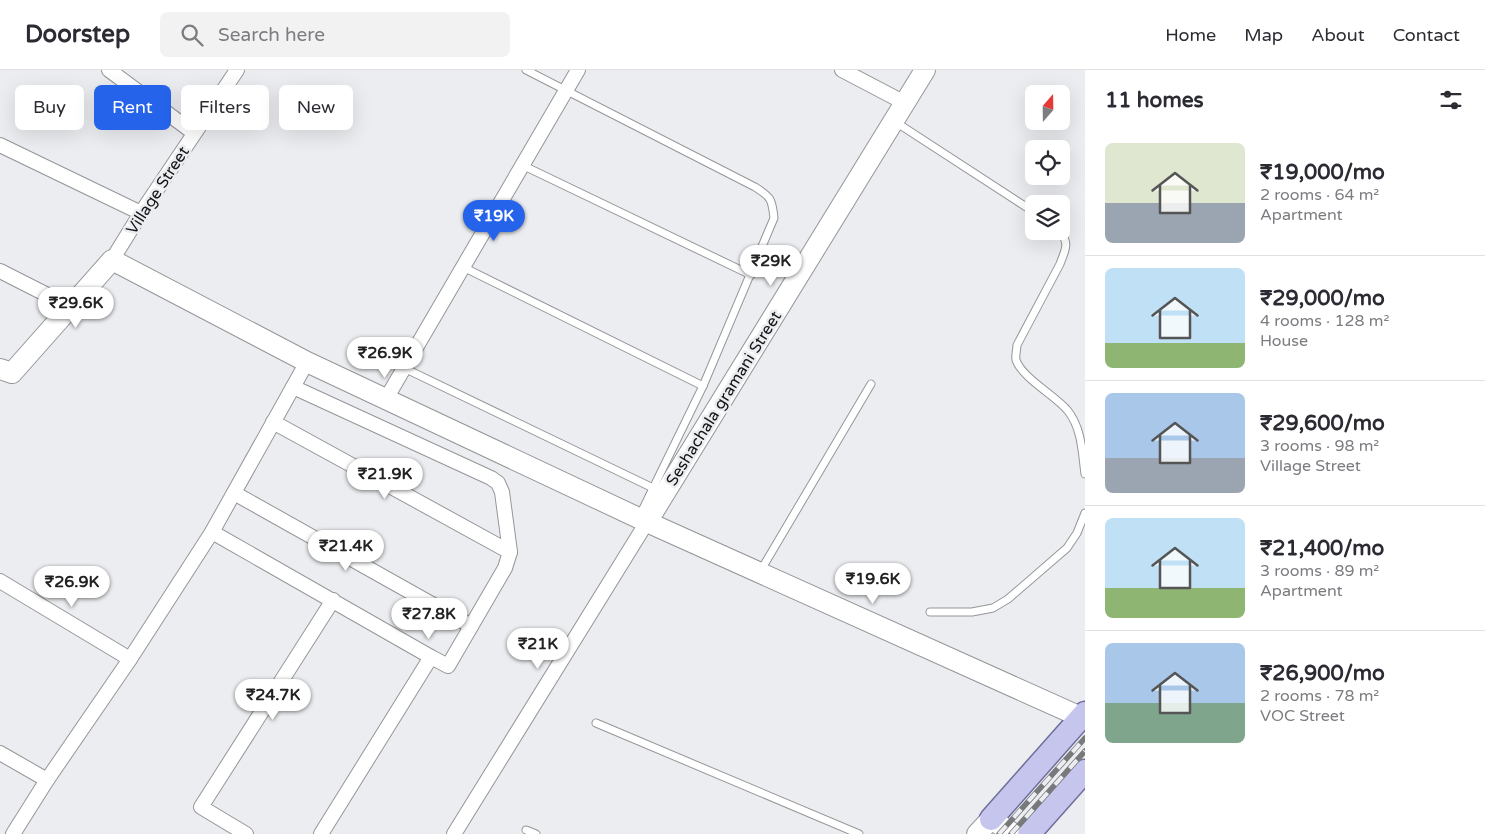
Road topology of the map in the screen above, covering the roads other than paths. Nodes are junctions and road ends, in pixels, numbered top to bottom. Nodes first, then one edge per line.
1 (108, 70) edge
2 (237, 70) edge
3 (526, 70) edge
4 (578, 70) edge
5 (842, 70) edge
6 (925, 70) edge
7 (566, 91) junction
8 (905, 103) junction
9 (894, 121) junction
10 (194, 134) junction
11 (0, 145) edge
12 (522, 165) junction
13 (1025, 206) edge
14 (141, 213) junction
15 (1066, 240) edge
16 (112, 260) junction
17 (463, 267) junction
18 (0, 271) edge
19 (751, 275) junction
20 (71, 307) junction
21 (307, 362) junction
22 (404, 368) junction
23 (0, 369) edge
24 (872, 384) dead end
25 (703, 386) junction
26 (293, 387) junction
27 (386, 399) junction
28 (273, 422) junction
29 (1085, 474) edge
30 (653, 488) junction
31 (234, 493) junction
32 (1085, 513) edge
33 (642, 520) junction
34 (212, 532) junction
35 (510, 552) junction
36 (760, 573) junction
37 (0, 582) edge
38 (333, 600) junction
39 (930, 612) dead end
40 (472, 626) junction
41 (130, 658) junction
42 (431, 658) junction
43 (1084, 716) edge
44 (596, 723) dead end
45 (0, 752) edge
46 (1085, 771) edge
47 (47, 780) junction
48 (984, 826) edge
49 (526, 830) dead end
50 (13, 834) edge
51 (246, 834) edge
52 (321, 834) edge
53 (454, 834) edge
54 (536, 834) edge
55 (859, 834) edge
56 (1014, 834) edge
57 (1029, 834) edge

1 - 10 street
2 - 10 street, Village Street
3 - 7 lane
4 - 7 street
5 - 8 street
6 - 8 street, Seshachala gramani Street
7 - 12 street
7 - 19 lane
8 - 9 street, Seshachala gramani Street
9 - 13 lane
9 - 33 street, Seshachala gramani Street
10 - 14 street, Village Street
11 - 14 street
12 - 17 street
12 - 19 lane
14 - 16 street, Village Street
15 - 29 lane
16 - 20 street
16 - 21 street
17 - 22 street
17 - 25 lane
18 - 20 street
19 - 25 lane
20 - 23 street
21 - 26 street
21 - 27 street
22 - 27 street
22 - 30 lane
24 - 36 lane
25 - 30 lane
26 - 28 street
26 - 35 street
27 - 33 street
28 - 31 street
28 - 35 street
30 - 33 lane
31 - 34 street
31 - 40 street
32 - 39 lane
33 - 36 street
33 - 53 street
34 - 38 street
34 - 41 street
35 - 40 street
36 - 43 street
37 - 41 street
38 - 42 street
38 - 51 street
40 - 42 street
41 - 47 street
42 - 52 street
43 - 48 main road
44 - 55 lane
45 - 47 street
46 - 57 main road
47 - 50 street
48 - 56 street
49 - 54 lane

